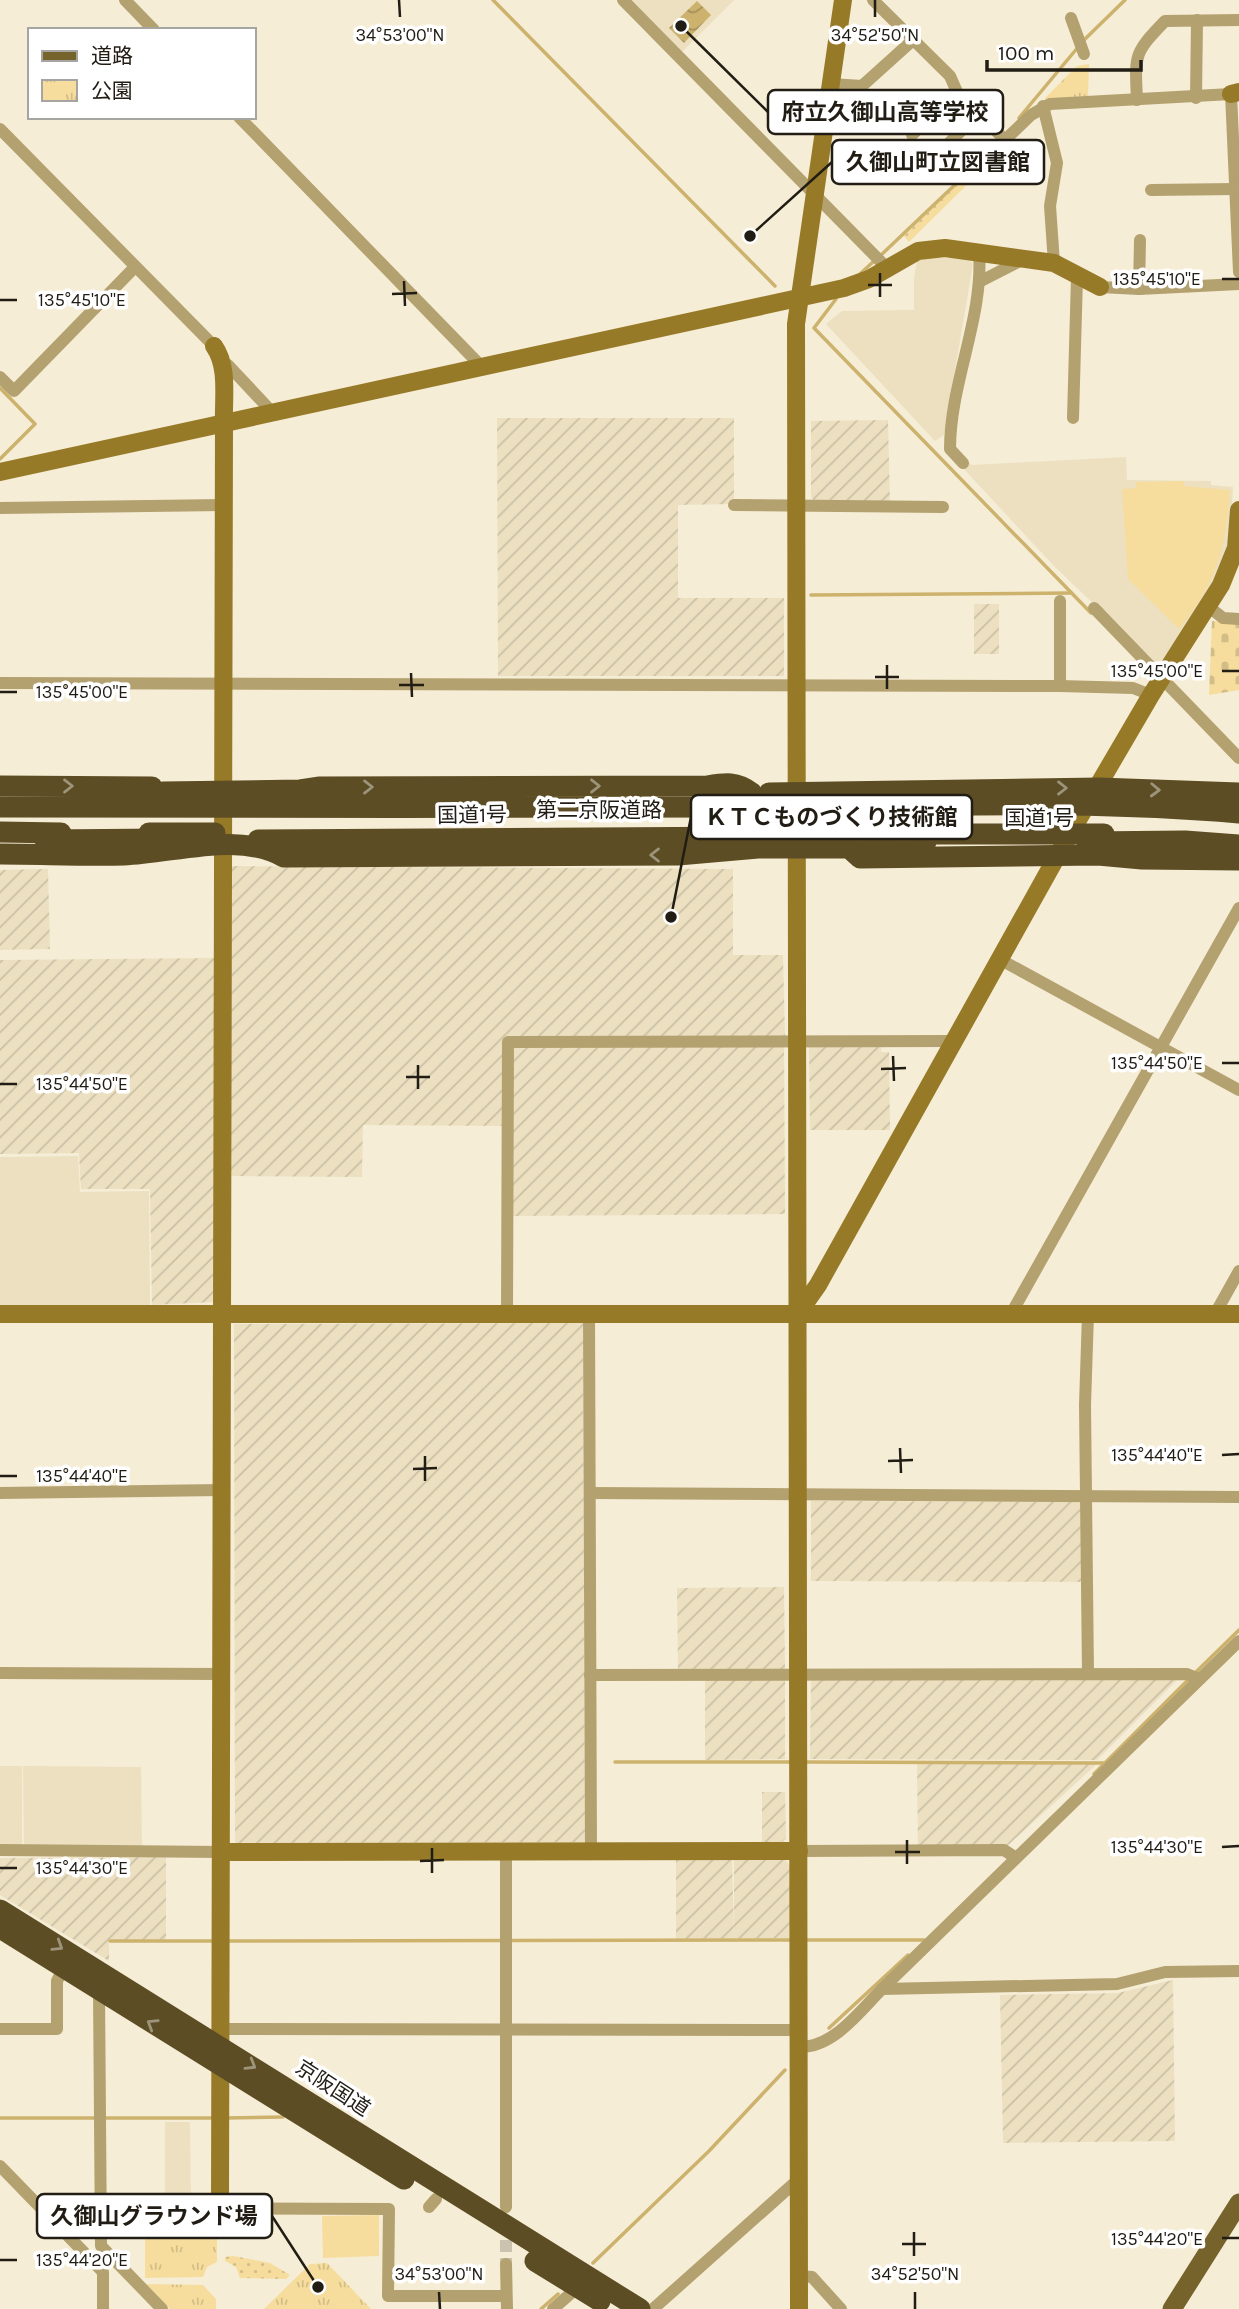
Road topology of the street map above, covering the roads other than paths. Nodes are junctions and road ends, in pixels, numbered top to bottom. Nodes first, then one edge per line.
1 (125, 0) edge
2 (623, 0) edge
3 (844, 0) edge
4 (873, 0) edge
5 (1071, 18) dead end
6 (1197, 20) junction
7 (1239, 20) edge
8 (152, 28) edge
9 (913, 40) junction
10 (1084, 54) dead end
11 (831, 84) junction
12 (957, 92) junction
13 (1235, 93) edge
14 (1196, 98) junction
15 (1137, 100) junction
16 (1043, 106) junction
17 (978, 114) junction
18 (241, 119) edge
19 (0, 129) edge
20 (912, 135) dead end
21 (1236, 163) edge
22 (921, 171) dead end
23 (1235, 189) junction
24 (1151, 190) dead end
25 (816, 197) junction
26 (1238, 221) edge
27 (1140, 240) dead end
28 (979, 251) junction
29 (1026, 258) junction
30 (1054, 263) junction
31 (134, 268) junction
32 (887, 268) junction
33 (1239, 272) edge
34 (1077, 277) junction
35 (979, 282) junction
36 (1239, 284) edge
37 (1100, 287) joint
38 (1139, 289) junction
39 (801, 297) junction
40 (214, 346) joint
41 (229, 365) dead end
42 (482, 367) junction
43 (0, 377) edge
44 (273, 413) junction
45 (1073, 418) dead end
46 (223, 424) junction
47 (963, 463) dead end
48 (0, 472) edge
49 (223, 505) junction
50 (734, 505) dead end
51 (798, 506) junction
52 (0, 508) edge
53 (943, 508) dead end
54 (1239, 510) edge
55 (1060, 601) dead end
56 (1209, 607) junction
57 (1094, 608) dead end
58 (1239, 619) edge
59 (1163, 676) junction
60 (222, 682) junction
61 (0, 683) edge
62 (797, 684) junction
63 (1060, 686) junction
64 (1151, 695) junction
65 (1239, 758) edge
66 (0, 786) edge
67 (871, 789) junction
68 (300, 790) junction
69 (163, 792) junction
70 (752, 793) junction
71 (1093, 797) junction
72 (223, 799) junction
73 (797, 800) junction
74 (893, 806) junction
75 (127, 807) junction
76 (321, 807) junction
77 (683, 807) junction
78 (0, 809) edge
79 (1238, 809) edge
80 (0, 832) edge
81 (697, 836) junction
82 (117, 839) junction
83 (1239, 839) edge
84 (0, 840) edge
85 (1185, 841) junction
86 (222, 842) junction
87 (301, 842) junction
88 (897, 842) junction
89 (796, 843) junction
90 (1239, 845) edge
91 (265, 847) junction
92 (849, 848) junction
93 (1061, 850) junction
94 (156, 852) junction
95 (722, 853) junction
96 (0, 854) edge
97 (1098, 855) junction
98 (1239, 860) edge
99 (1239, 908) edge
100 (1001, 960) junction
101 (796, 1039) junction
102 (953, 1041) junction
103 (1161, 1047) junction
104 (1239, 1090) edge
105 (1239, 1271) edge
106 (799, 1312) junction
107 (222, 1313) junction
108 (0, 1314) edge
109 (507, 1314) junction
110 (589, 1314) junction
111 (1012, 1314) junction
112 (1088, 1314) junction
113 (1215, 1314) junction
114 (1239, 1314) edge
115 (222, 1490) junction
116 (0, 1493) edge
117 (590, 1493) junction
118 (799, 1494) junction
119 (1088, 1496) junction
120 (1239, 1497) edge
121 (1239, 1641) edge
122 (0, 1673) edge
123 (221, 1674) junction
124 (799, 1674) junction
125 (1088, 1674) junction
126 (590, 1675) junction
127 (1199, 1679) junction
128 (0, 1850) edge
129 (591, 1851) junction
130 (799, 1851) junction
131 (221, 1852) junction
132 (506, 1852) junction
133 (1016, 1858) junction
134 (0, 1910) edge
135 (0, 1928) edge
136 (63, 1969) junction
137 (1239, 1971) edge
138 (882, 1989) junction
139 (99, 1991) junction
140 (0, 2029) edge
141 (506, 2029) junction
142 (800, 2038) junction
143 (220, 2048) junction
144 (0, 2166) edge
145 (800, 2178) junction
146 (1239, 2203) edge
147 (506, 2207) tunnel mouth
148 (102, 2208) junction
149 (220, 2208) junction
150 (506, 2264) tunnel mouth
151 (800, 2276) junction
152 (576, 2279) junction
153 (507, 2302) edge
154 (103, 2309) edge
155 (162, 2309) edge
156 (554, 2309) edge
157 (614, 2309) edge
158 (640, 2309) edge
159 (653, 2309) edge
160 (799, 2309) edge
161 (841, 2309) edge
162 (1172, 2309) edge

1 - 8 street
2 - 25 street
3 - 11 street
4 - 9 street
5 - 10 street
6 - 7 street
6 - 14 street
6 - 15 street
9 - 11 street
9 - 12 street
11 - 25 street
12 - 17 street
12 - 20 street
13 - 14 street
13 - 21 street
14 - 15 street
15 - 16 street
16 - 17 street
16 - 30 street
17 - 22 street
18 - 42 street
19 - 31 street
21 - 23 street
23 - 24 street
23 - 26 street
25 - 32 street
25 - 39 street
26 - 33 street
27 - 38 street
28 - 29 street
28 - 32 street
28 - 35 street
29 - 30 street
29 - 35 street
30 - 34 street
31 - 40 street
31 - 43 street
32 - 39 street
34 - 37 street
34 - 45 street
35 - 47 street
36 - 38 street
37 - 38 street
39 - 42 street
39 - 51 street
40 - 46 street
41 - 44 street
42 - 44 street
44 - 46 street
46 - 48 street
46 - 49 street
49 - 52 street
49 - 60 street
50 - 51 street
51 - 53 street
51 - 62 street
54 - 56 street
55 - 63 street
56 - 58 street
56 - 59 street
57 - 59 street
59 - 64 street
59 - 65 street
60 - 61 street
60 - 62 street
60 - 72 street
62 - 63 street
62 - 73 street
63 - 64 street
64 - 71 street
66 -> 69 highway
67 -> 71 highway
67 - 73 highway
67 - 74 highway
68 -> 70 highway
68 - 72 highway
68 - 76 highway
69 - 72 highway
69 - 75 highway
70 - 73 highway
70 - 77 highway
71 - 74 highway, 国道1号
71 - 79 highway, 国道1号
71 -> 79 highway
71 - 93 street
72 - 75 highway, 国道1号
72 - 76 highway, 国道1号
72 - 86 street
73 - 74 highway, 国道1号
73 - 77 highway, 国道1号
73 - 89 street
75 - 78 highway, 国道1号
76 - 77 highway, 国道1号
78 - 79 highway, 第二京阪道路
80 - 83 highway, 第二京阪道路
81 - 87 highway, 国道1号
81 - 89 highway, 国道1号
81 - 95 highway
82 - 84 highway, 国道1号
82 - 86 highway, 国道1号
82 - 94 highway
85 - 90 highway, 国道1号
85 - 93 highway, 国道1号
85 - 97 highway
86 - 87 highway, 国道1号
86 - 91 highway
86 - 94 highway
86 - 107 street
87 - 91 highway
88 - 89 highway, 国道1号
88 - 92 highway
88 - 93 highway, 国道1号
89 - 92 highway
89 - 95 highway
89 - 101 street
95 -> 91 highway
92 - 93 highway
93 - 97 highway
93 - 100 street
94 - 96 highway
97 - 98 highway
99 - 103 street
100 - 102 street
100 - 103 street
101 - 102 street
101 - 106 street
101 - 109 street
102 - 106 street
103 - 104 street
103 - 111 street
105 - 113 street
106 - 110 street
106 - 111 street
106 - 118 street
107 - 108 street
107 - 109 street
107 - 115 street
109 - 110 street
110 - 117 street
111 - 112 street
112 - 113 street
112 - 119 street
113 - 114 street
115 - 116 street
115 - 123 street
117 - 118 street
117 - 126 street
118 - 119 street
118 - 124 street
119 - 120 street
119 - 125 street
121 - 127 street
122 - 123 street
123 - 131 street
124 - 125 street
124 - 126 street
124 - 130 street
125 - 127 street
126 - 129 street
127 - 133 street
128 - 131 street
129 - 130 street
129 - 132 street
130 - 133 street
130 - 142 street
131 - 132 street
131 - 143 street
132 - 141 street
133 - 138 street
134 -> 143 highway, 京阪国道
135 - 136 highway, 京阪国道
136 - 139 highway, 京阪国道
136 - 140 street
137 - 138 street
138 - 142 street
143 -> 139 highway, 京阪国道
139 - 148 street
141 - 142 street
141 - 143 street
141 - 147 street
142 - 145 street
143 - 149 street
143 -> 152 highway, 京阪国道
143 - 152 highway, 京阪国道
144 - 154 street
145 - 151 street
145 - 159 street
146 - 162 main road
148 - 149 street
148 - 155 street
149 - 153 street
150 - 153 street
151 - 160 street
151 - 161 street
152 - 156 street
152 - 157 highway, 京阪国道
152 - 158 highway, 京阪国道

